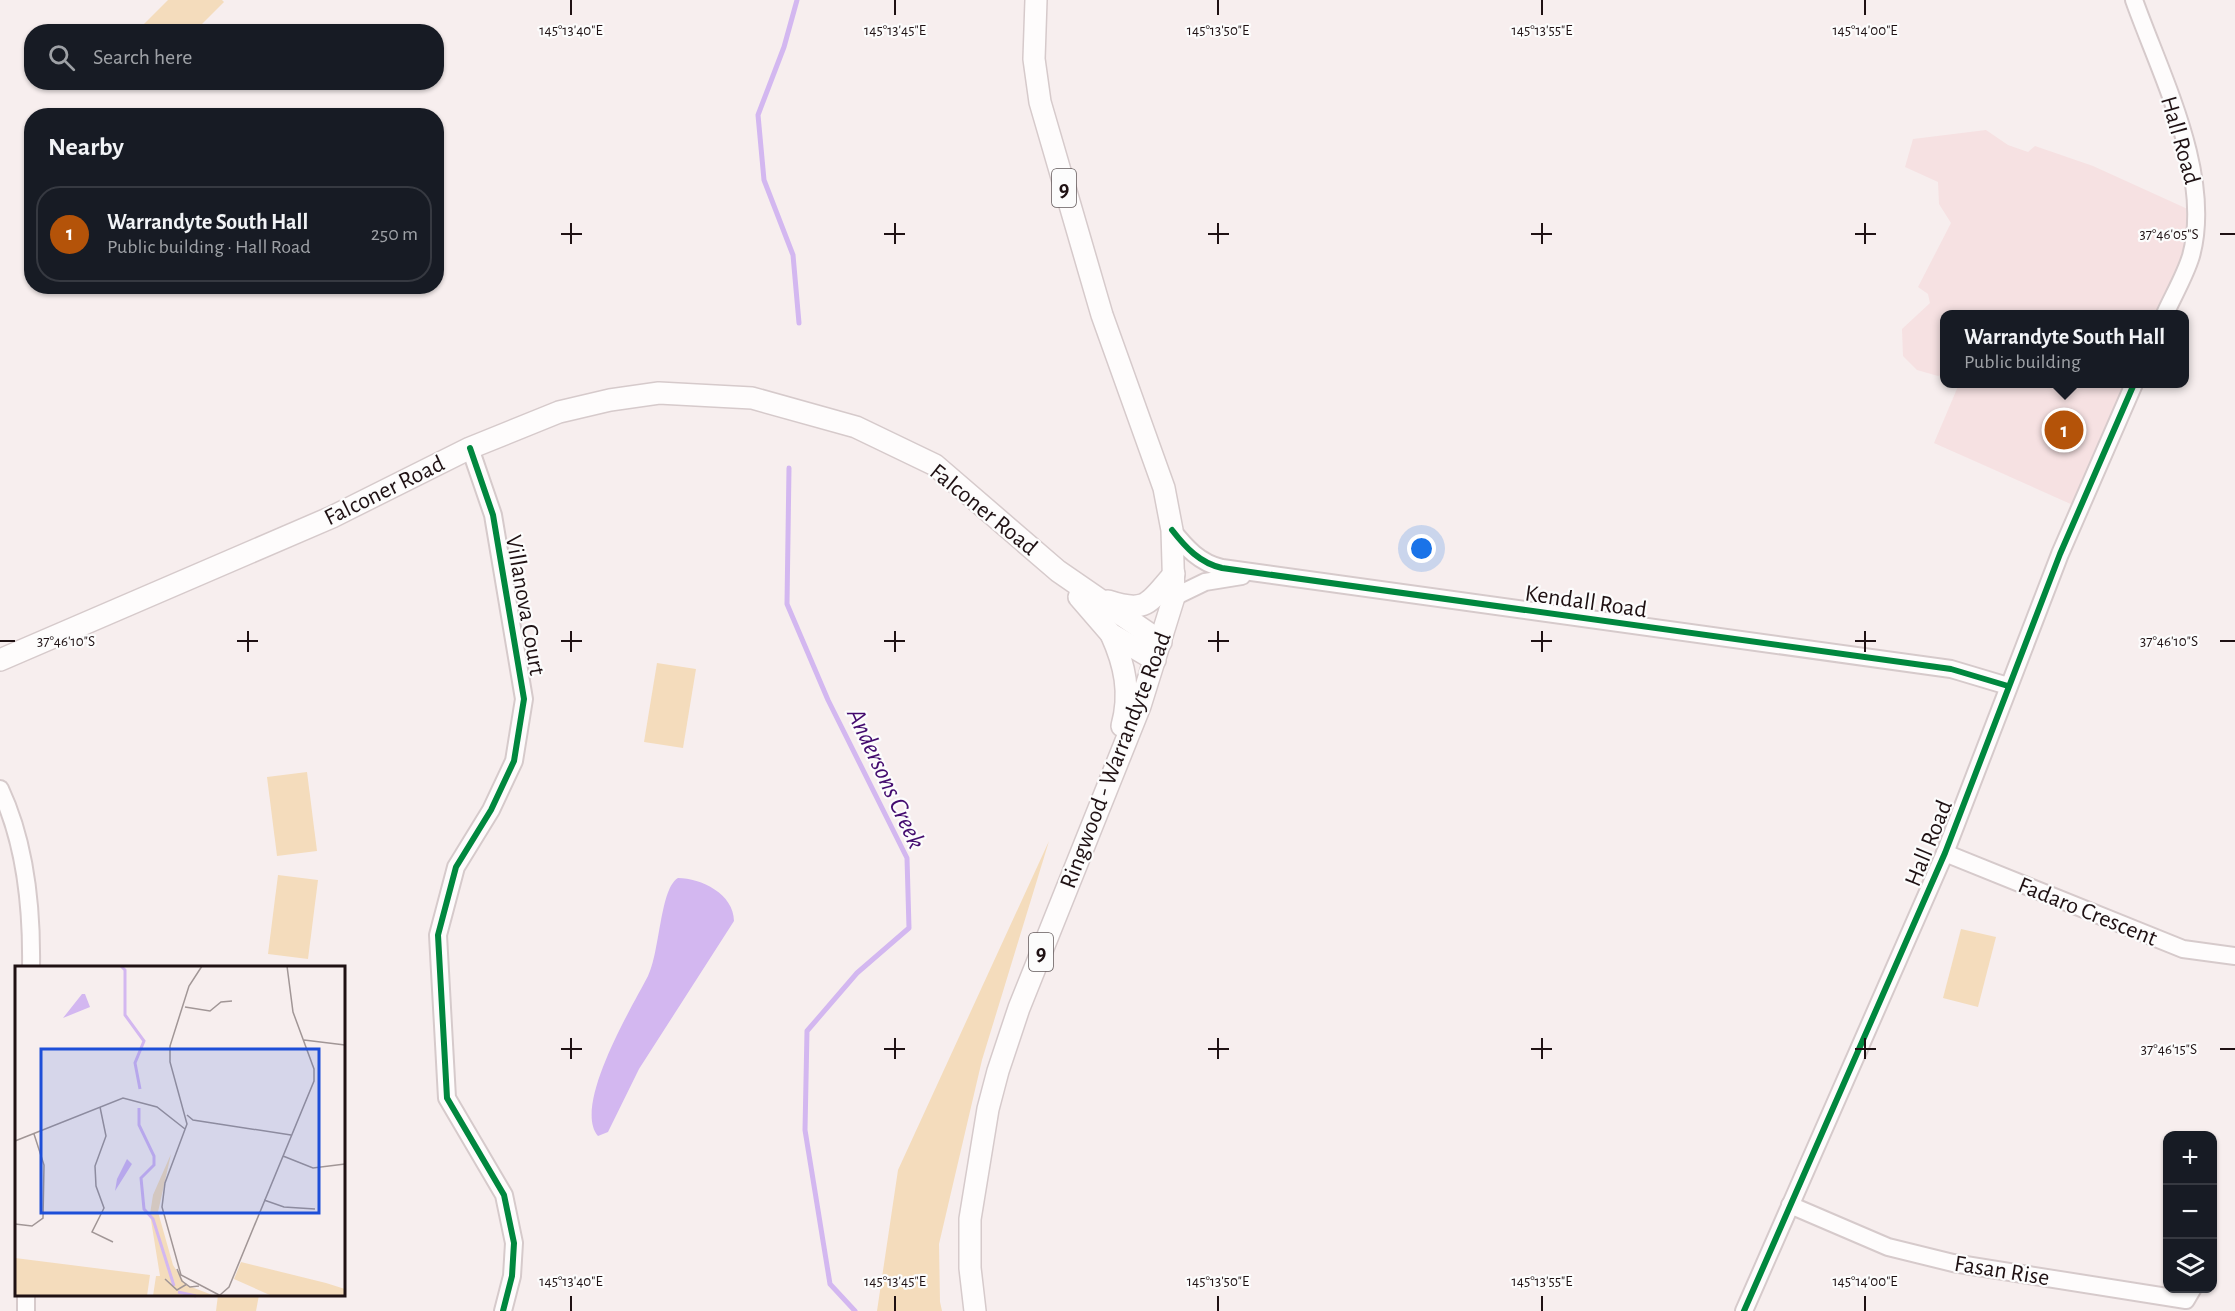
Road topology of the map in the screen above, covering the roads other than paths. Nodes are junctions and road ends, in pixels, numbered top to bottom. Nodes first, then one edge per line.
1 (1036, 0) edge
2 (2134, 0) edge
3 (2166, 310) edge
4 (2132, 388) edge
5 (470, 448) junction
6 (1172, 530) junction
7 (1058, 571) junction
8 (1254, 573) junction
9 (1174, 574) junction
10 (1083, 590) junction
11 (1174, 597) junction
12 (1111, 634) junction
13 (1158, 651) junction
14 (0, 660) edge
15 (2007, 686) junction
16 (0, 789) edge
17 (1087, 833) junction
18 (1945, 854) junction
19 (2235, 956) edge
20 (31, 966) edge
21 (1790, 1205) junction
22 (2190, 1300) edge
23 (503, 1311) edge
24 (975, 1311) edge
25 (1744, 1311) edge

1 - 6 main road, Ringwood - Warrandyte Road / 9
2 - 3 street, Hall Road
4 - 15 street, Hall Road
5 - 7 main road, Falconer Road
5 - 14 main road, Falconer Road
5 - 23 street, Villanova Court
6 - 8 street, Kendall Road
6 - 9 main road, Ringwood - Warrandyte Road / 9
7 - 10 main road, Falconer Road
7 - 12 main road, Falconer Road
8 - 11 street, Kendall Road
8 - 15 street, Kendall Road
9 - 10 main road
9 - 11 main road, Ringwood - Warrandyte Road / 9
10 - 13 main road, Falconer Road
11 - 13 main road, Ringwood - Warrandyte Road / 9
12 - 13 main road, Falconer Road
12 - 17 main road
13 - 17 main road, Ringwood - Warrandyte Road / 9
15 - 18 street, Hall Road
16 - 20 street
17 - 24 main road, Ringwood - Warrandyte Road / 9
18 - 19 street, Fadaro Crescent
18 - 21 street, Hall Road
21 - 22 street, Fasan Rise
21 - 25 street, Hall Road

